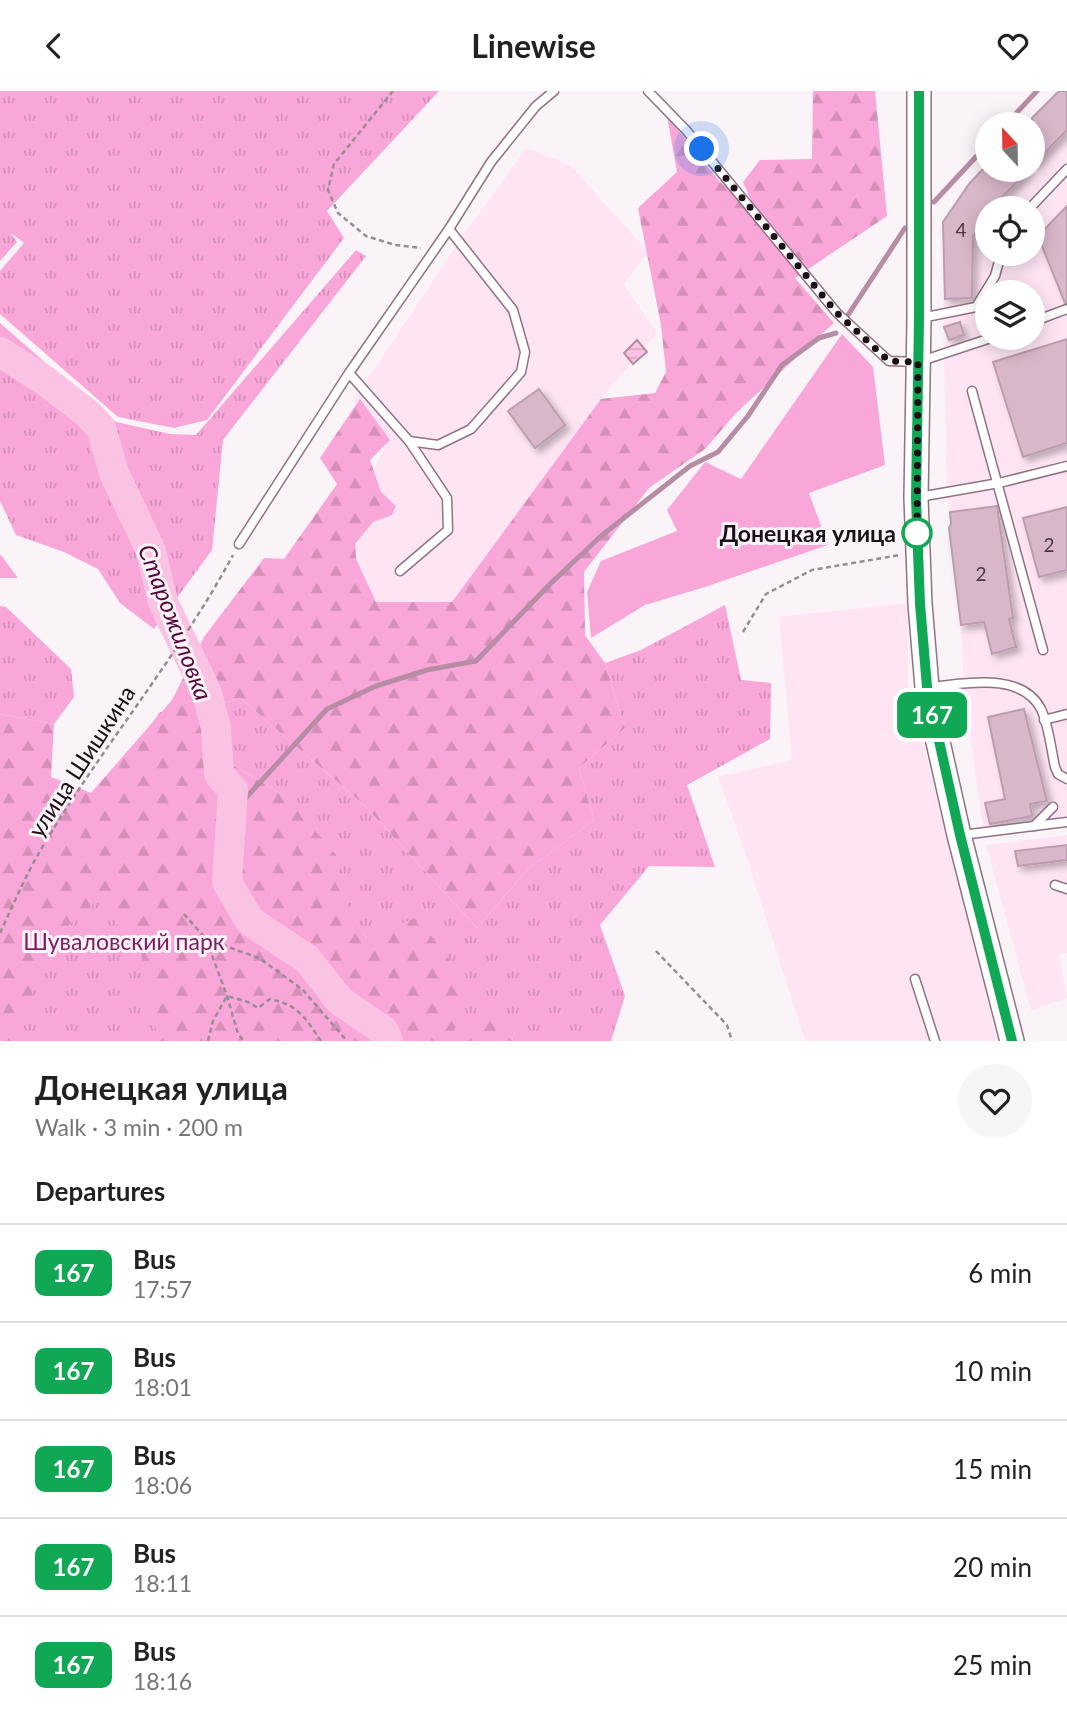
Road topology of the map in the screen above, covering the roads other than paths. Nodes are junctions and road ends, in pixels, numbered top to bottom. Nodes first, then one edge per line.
1 (554, 91) edge
2 (648, 91) edge
3 (919, 91) edge
4 (1067, 169) edge
5 (1041, 196) edge
6 (449, 229) junction
7 (998, 266) edge
8 (1067, 309) edge
9 (1045, 317) edge
10 (919, 319) junction
11 (975, 343) edge
12 (918, 362) junction
13 (349, 373) junction
14 (972, 391) dead end
15 (409, 441) junction
16 (1067, 466) edge
17 (999, 483) junction
18 (916, 498) junction
19 (239, 544) road end
20 (400, 571) dead end
21 (1043, 650) dead end
22 (927, 687) junction
23 (1067, 713) edge
24 (1044, 720) junction
25 (1067, 779) edge
26 (1053, 807) dead end
27 (1067, 822) edge
28 (1034, 826) junction
29 (960, 835) junction
30 (1055, 885) dead end
31 (1067, 888) edge
32 (915, 979) dead end
33 (935, 1041) edge
34 (1012, 1041) edge

1 - 6 lane
2 - 12 lane
3 - 10 street
4 - 5 lane
6 - 13 lane
6 - 15 lane
7 - 10 lane
8 - 9 lane
10 - 12 street
11 - 12 lane
12 - 18 street
13 - 15 lane
13 - 19 lane
14 - 17 lane
15 - 20 lane
16 - 17 lane
17 - 18 lane
17 - 21 lane
18 - 22 street
22 - 24 lane
22 - 29 street
23 - 24 lane
24 - 25 lane
26 - 28 lane
27 - 28 lane
28 - 29 lane
29 - 34 street
30 - 31 lane
32 - 33 lane

